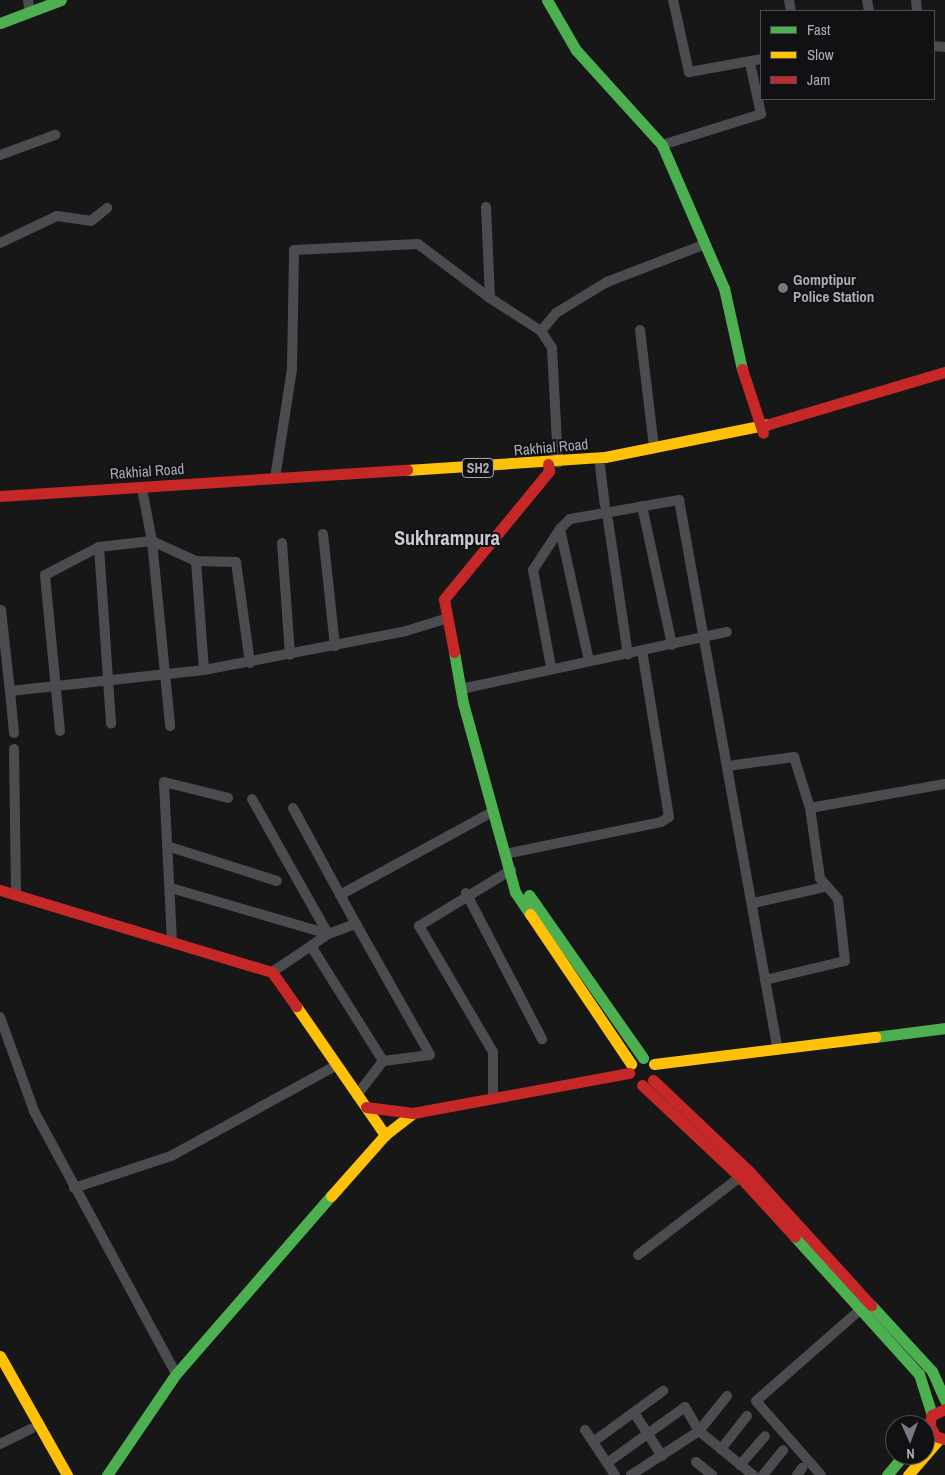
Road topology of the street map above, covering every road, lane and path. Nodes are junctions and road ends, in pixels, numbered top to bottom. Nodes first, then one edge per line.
1 (61, 0) edge
2 (547, 0) edge
3 (673, 0) edge
4 (29, 6) edge
5 (0, 23) edge
6 (760, 59) edge
7 (750, 63) junction
8 (55, 135) dead end
9 (662, 145) junction
10 (0, 155) edge
11 (486, 207) dead end
12 (107, 208) dead end
13 (0, 243) edge
14 (703, 245) junction
15 (490, 298) junction
16 (640, 330) dead end
17 (541, 331) junction
18 (945, 372) edge
19 (945, 379) edge
20 (762, 429) junction
21 (654, 448) junction
22 (552, 466) junction
23 (600, 466) junction
24 (275, 478) junction
25 (143, 494) junction
26 (0, 496) edge
27 (0, 504) edge
28 (605, 505) dead end
29 (642, 506) junction
30 (608, 520) dead end
31 (560, 529) junction
32 (323, 534) dead end
33 (152, 541) junction
34 (282, 543) dead end
35 (99, 547) junction
36 (196, 561) junction
37 (1, 610) edge
38 (448, 618) junction
39 (727, 632) dead end
40 (705, 637) junction
41 (672, 644) junction
42 (335, 646) junction
43 (642, 651) junction
44 (290, 655) junction
45 (628, 655) junction
46 (589, 661) junction
47 (250, 662) junction
48 (551, 668) junction
49 (204, 670) junction
50 (164, 672) junction
51 (108, 678) junction
52 (56, 685) junction
53 (461, 689) junction
54 (10, 691) junction
55 (111, 724) dead end
56 (170, 726) dead end
57 (60, 731) dead end
58 (14, 732) dead end
59 (14, 749) dead end
60 (728, 766) junction
61 (945, 784) edge
62 (228, 798) dead end
63 (252, 799) dead end
64 (293, 808) dead end
65 (810, 808) junction
66 (492, 812) junction
67 (170, 847) junction
68 (505, 854) junction
69 (511, 870) junction
70 (277, 881) dead end
71 (516, 882) junction
72 (824, 887) junction
73 (171, 888) junction
74 (0, 890) edge
75 (466, 893) junction
76 (16, 894) junction
77 (340, 895) junction
78 (754, 903) junction
79 (356, 924) junction
80 (328, 934) junction
81 (172, 941) junction
82 (310, 946) junction
83 (272, 972) junction
84 (765, 980) junction
85 (0, 1020) edge
86 (945, 1028) edge
87 (542, 1039) dead end
88 (777, 1046) junction
89 (643, 1058) junction
90 (382, 1061) junction
91 (654, 1064) junction
92 (337, 1065) junction
93 (630, 1068) junction
94 (653, 1080) junction
95 (642, 1085) junction
96 (358, 1095) junction
97 (493, 1098) junction
98 (366, 1107) junction
99 (412, 1114) junction
100 (385, 1134) junction
101 (744, 1173) junction
102 (74, 1188) junction
103 (638, 1255) dead end
104 (861, 1309) junction
105 (0, 1356) edge
106 (0, 1372) edge
107 (176, 1374) junction
108 (663, 1391) dead end
109 (727, 1396) dead end
110 (945, 1400) edge
111 (635, 1414) junction
112 (928, 1415) edge
113 (747, 1416) dead end
114 (32, 1429) junction
115 (585, 1430) dead end
116 (699, 1431) junction
117 (648, 1434) junction
118 (765, 1436) dead end
119 (942, 1439) edge
120 (593, 1442) junction
121 (0, 1444) edge
122 (721, 1449) junction
123 (784, 1450) dead end
124 (662, 1456) junction
125 (696, 1462) dead end
126 (607, 1463) junction
127 (740, 1465) junction
128 (896, 1465) edge
129 (57, 1475) edge
130 (67, 1475) edge
131 (107, 1475) edge
132 (615, 1475) edge
133 (631, 1475) edge
134 (712, 1475) edge
135 (753, 1475) edge
136 (763, 1475) edge
137 (821, 1475) edge
138 (888, 1475) edge
139 (908, 1475) edge

1 - 4 street
2 - 9 street
3 - 7 street
4 - 5 street
6 - 7 street
7 - 9 street
8 - 10 street
9 - 14 street
11 - 15 street
12 - 13 street
14 - 17 street
14 - 20 street
15 - 17 street
15 - 24 street
16 - 21 street
17 - 22 street
18 - 20 street, Rakhial Road / SH2
19 - 20 street, Rakhial Road / SH2
20 - 21 street, Rakhial Road / SH2
20 - 23 street, Rakhial Road / SH2
21 - 22 street, Rakhial Road / SH2
22 - 23 street, Rakhial Road / SH2
22 - 24 street, Rakhial Road / SH2
22 - 25 street, Rakhial Road / SH2
22 - 38 street
23 - 28 street
24 - 26 street, Rakhial Road / SH2
25 - 27 street, Rakhial Road / SH2
25 - 33 street
29 - 31 street
29 - 40 street
29 - 41 street
30 - 45 street
31 - 46 street
31 - 48 street
32 - 42 street
33 - 35 street
33 - 36 street
33 - 50 street
34 - 44 street
35 - 51 street
35 - 52 street
36 - 47 street
36 - 49 street
37 - 54 street
38 - 42 street
38 - 53 street
39 - 40 street
40 - 41 street
40 - 60 street
41 - 43 street
42 - 44 street
43 - 45 street
43 - 68 street
44 - 47 street
45 - 46 street
46 - 48 street
47 - 49 street
48 - 53 street
49 - 50 street
50 - 51 street
50 - 56 street
51 - 52 street
51 - 55 street
52 - 54 street
52 - 57 street
53 - 66 street
54 - 58 street
59 - 76 street
60 - 65 street
60 - 78 street
61 - 65 street
62 - 67 street
63 - 80 street
64 - 77 street
65 - 72 street
66 - 68 street
66 - 77 street
67 - 70 street
67 - 73 street
68 - 69 street
69 - 71 street
69 - 75 street
71 - 89 street
71 - 93 street
72 - 78 street
72 - 84 street
73 - 80 street
73 - 81 street
74 - 76 street
75 - 87 street
75 - 97 street
76 - 81 street
77 - 79 street
78 - 84 street
79 - 80 street
79 - 90 street
80 - 82 street
81 - 83 street
82 - 83 street
82 - 90 street
83 - 92 street
84 - 88 street
85 - 102 street
86 - 88 street
88 - 91 street
89 - 91 street
89 - 93 street
90 - 96 street
91 - 94 street
92 - 96 street
92 - 102 street
93 - 95 street
93 - 97 street
94 - 95 street
94 - 101 street
95 - 101 street
96 - 98 street
97 - 99 street
98 - 99 street
98 - 100 street
99 - 100 street
100 - 107 street
101 - 103 street
101 - 104 street
101 - 110 street
102 - 107 street
104 - 112 street
104 - 137 street
105 - 130 street
106 - 114 street
107 - 131 street
108 - 111 street
109 - 116 street
111 - 117 street
111 - 120 street
113 - 122 street
114 - 121 street
114 - 129 street
115 - 120 street
116 - 117 street
116 - 122 street
116 - 124 street
117 - 124 street
117 - 126 street
118 - 127 street
119 - 139 street
120 - 126 street
122 - 127 street
123 - 136 street
124 - 133 street
125 - 134 street
126 - 132 street
127 - 135 street
128 - 138 street

